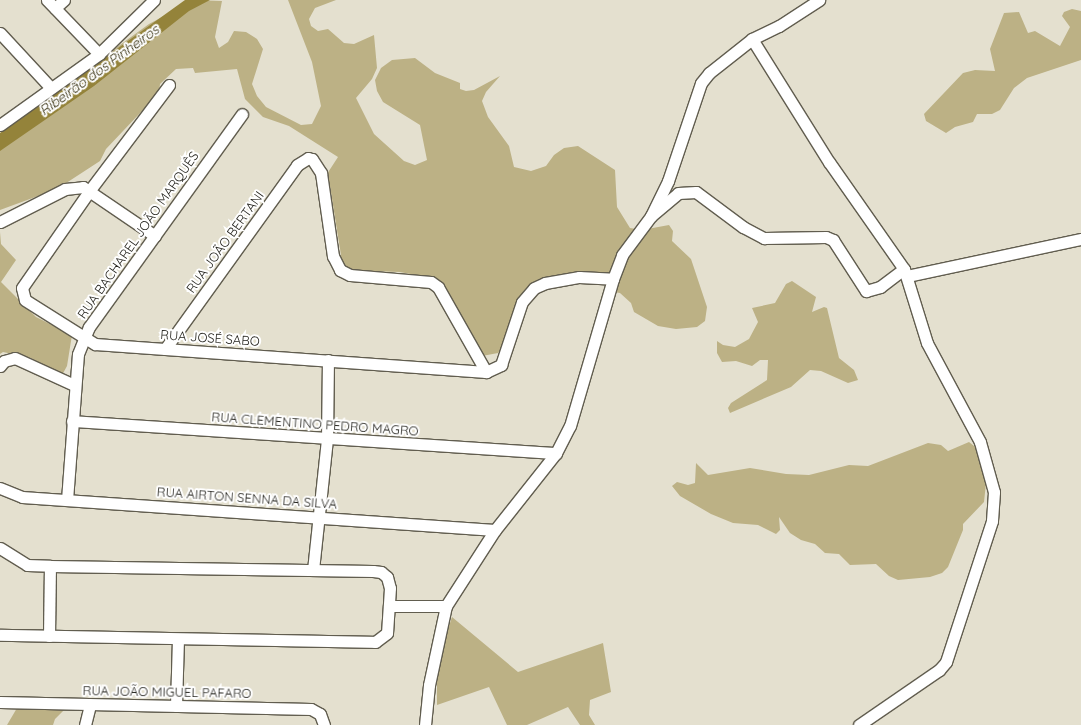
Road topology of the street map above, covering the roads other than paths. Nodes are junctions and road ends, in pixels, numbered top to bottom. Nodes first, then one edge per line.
1 (64, 0) edge
2 (154, 0) edge
3 (819, 0) edge
4 (51, 4) edge
5 (0, 33) edge
6 (752, 39) junction
7 (99, 54) junction
8 (169, 85) dead end
9 (51, 88) junction
10 (242, 114) dead end
11 (1, 122) edge
12 (90, 190) junction
13 (650, 216) junction
14 (0, 222) edge
15 (155, 236) junction
16 (1081, 238) edge
17 (906, 272) junction
18 (613, 279) junction
19 (84, 339) junction
20 (165, 349) junction
21 (328, 360) junction
22 (0, 366) edge
23 (486, 372) junction
24 (74, 385) junction
25 (72, 421) junction
26 (327, 440) junction
27 (556, 453) junction
28 (0, 488) edge
29 (66, 500) junction
30 (319, 516) junction
31 (495, 530) junction
32 (0, 548) edge
33 (50, 566) junction
34 (314, 570) junction
35 (389, 606) junction
36 (446, 606) junction
37 (0, 635) edge
38 (49, 636) junction
39 (178, 639) junction
40 (0, 702) edge
41 (90, 705) junction
42 (176, 706) junction
43 (86, 725) edge
44 (324, 725) edge
45 (425, 725) edge
46 (859, 725) edge

1 - 4 street
2 - 7 street
3 - 6 street
4 - 7 street
5 - 9 street
6 - 13 street
6 - 17 street
7 - 9 street
8 - 12 street, RUA JOSÉ SABO
9 - 11 street
10 - 15 street, RUA BACHAREL JOÃO MARQUÊS
12 - 14 street
12 - 15 street
12 - 19 street, RUA JOSÉ SABO
13 - 17 street
13 - 18 street
15 - 19 street, RUA BACHAREL JOÃO MARQUÊS
16 - 17 street
17 - 46 street
18 - 23 street
18 - 27 street
19 - 20 street, RUA JOSÉ SABO
19 - 24 street, RUA BACHAREL JOÃO MARQUÊS
20 - 21 street, RUA JOSÉ SABO
20 - 23 street, RUA JOÃO BERTANI
21 - 23 street, RUA JOSÉ SABO
21 - 26 street
22 - 24 street
24 - 25 street, RUA BACHAREL JOÃO MARQUÊS
25 - 26 street, RUA CLEMENTINO PEDRO MAGRO
25 - 29 street, RUA BACHAREL JOÃO MARQUÊS
26 - 27 street, RUA CLEMENTINO PEDRO MAGRO
26 - 30 street
27 - 31 street
28 - 29 street, RUA AIRTON SENNA DA SILVA
29 - 30 street, RUA AIRTON SENNA DA SILVA
30 - 31 street, RUA AIRTON SENNA DA SILVA
30 - 34 street
31 - 36 street
32 - 33 street
33 - 34 street
33 - 38 street
34 - 35 street
35 - 36 street
35 - 39 street
36 - 45 street
37 - 38 street
38 - 39 street
39 - 42 street
40 - 41 street, RUA JOÃO MIGUEL PAFARO
41 - 42 street, RUA JOÃO MIGUEL PAFARO
41 - 43 street
42 - 44 street, RUA JOÃO MIGUEL PAFARO

